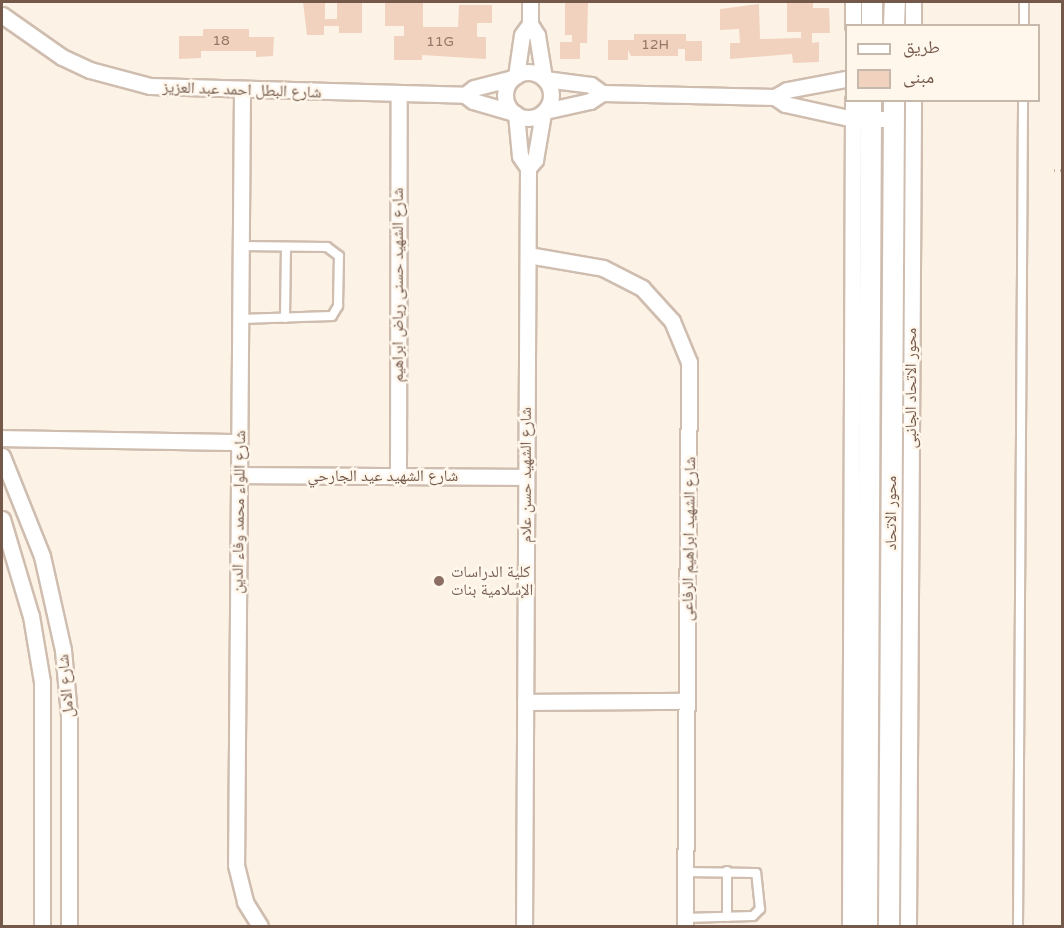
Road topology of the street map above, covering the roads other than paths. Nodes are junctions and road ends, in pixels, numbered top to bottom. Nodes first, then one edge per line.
1 (530, 2) edge
2 (853, 2) edge
3 (872, 2) edge
4 (895, 2) edge
5 (914, 2) edge
6 (1024, 2) edge
7 (2, 15) edge
8 (530, 24) junction
9 (853, 24) edge
10 (872, 24) edge
11 (894, 24) edge
12 (913, 24) edge
13 (1024, 24) edge
14 (514, 77) junction
15 (545, 79) junction
16 (845, 79) edge
17 (242, 91) junction
18 (602, 93) junction
19 (399, 94) junction
20 (465, 95) junction
21 (775, 97) junction
22 (854, 102) edge
23 (870, 102) edge
24 (913, 102) edge
25 (1023, 102) edge
26 (893, 110) edge
27 (544, 112) junction
28 (515, 114) junction
29 (862, 120) junction
30 (528, 168) junction
31 (241, 246) junction
32 (286, 247) junction
33 (528, 255) junction
34 (285, 318) junction
35 (240, 319) junction
36 (2, 438) edge
37 (239, 442) junction
38 (2, 456) edge
39 (239, 475) junction
40 (398, 477) junction
41 (526, 477) junction
42 (2, 519) edge
43 (687, 700) junction
44 (525, 702) junction
45 (727, 871) junction
46 (686, 872) junction
47 (727, 917) junction
48 (685, 922) edge
49 (42, 927) edge
50 (69, 927) edge
51 (260, 927) edge
52 (524, 927) edge
53 (850, 927) edge
54 (867, 927) edge
55 (889, 927) edge
56 (908, 927) edge
57 (1018, 927) edge

1 - 8 street
2 - 9 street
3 - 10 street
4 - 11 street
5 - 12 street
6 - 13 lane
7 - 17 street, شارع البطل احمد عبد العزيز
8 - 14 street
8 - 15 street
14 - 15 street
14 - 20 street, شارع البطل احمد عبد العزيز
14 - 28 street
15 - 18 street
15 - 27 street
16 - 21 street
17 - 19 street, شارع البطل احمد عبد العزيز
17 - 31 street, شارع اللواء محمد وفاء الدين
18 - 21 street
18 - 27 street
19 - 20 street, شارع البطل احمد عبد العزيز
19 - 40 street, شارع الشهيد حسنى رياض ابراهيم
20 - 28 street, شارع البطل احمد عبد العزيز
21 - 29 street
22 - 29 street
23 - 29 street, محور الاتحاد
24 - 56 street, محور الاتحاد الجانبى
25 - 57 lane
26 - 29 street
26 - 55 street, محور الاتحاد
27 - 28 street
27 - 30 street, شارع الشهيد حسن علام
28 - 30 street, شارع الشهيد حسن علام
29 - 53 street
29 - 54 street, محور الاتحاد
30 - 33 street, شارع الشهيد حسن علام
31 - 32 lane
31 - 35 street, شارع اللواء محمد وفاء الدين
32 - 34 lane
32 - 34 lane
33 - 41 street, شارع الشهيد حسن علام
33 - 43 street, شارع الشهيد ابراهيم الرفاعى
34 - 35 lane
35 - 37 street, شارع اللواء محمد وفاء الدين
36 - 37 street
37 - 39 street, شارع اللواء محمد وفاء الدين
38 - 50 street, شارع الامل
39 - 40 street, شارع الشهيد عيد الجارحي
39 - 51 street, شارع اللواء محمد وفاء الدين
40 - 41 street, شارع الشهيد عيد الجارحي
41 - 44 street, شارع الشهيد حسن علام
42 - 49 street, شارع الامل
43 - 44 street
43 - 46 street, شارع الشهيد ابراهيم الرفاعى
44 - 52 street, شارع الشهيد حسن علام
45 - 46 lane
45 - 47 lane
45 - 47 lane
46 - 48 street, شارع الشهيد ابراهيم الرفاعى
47 - 48 lane

